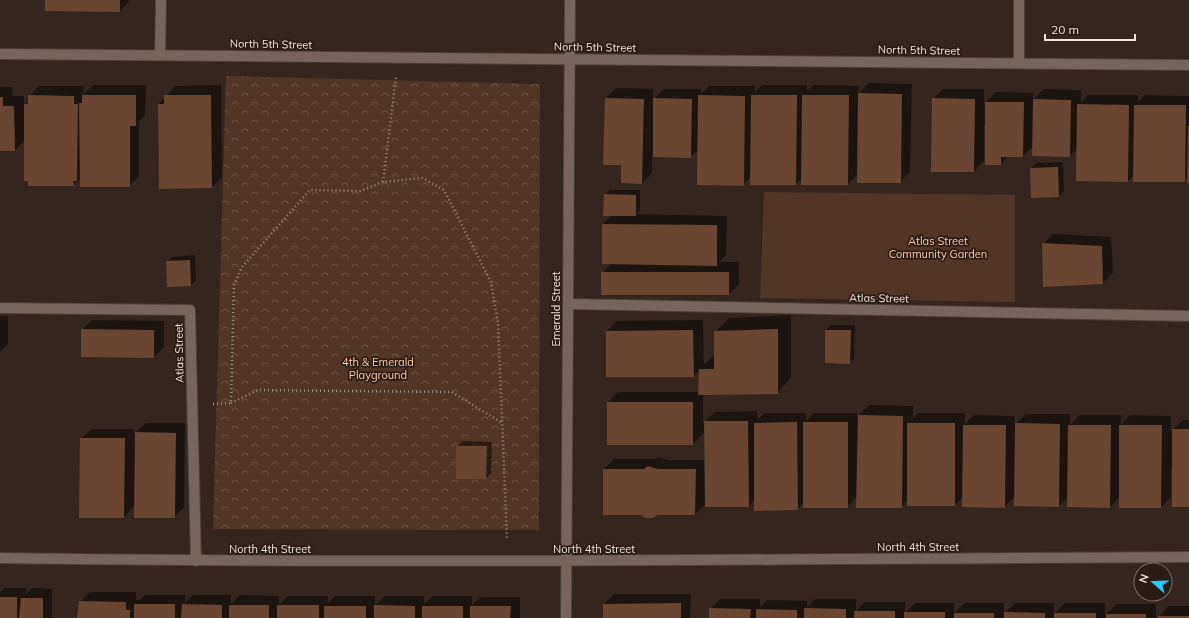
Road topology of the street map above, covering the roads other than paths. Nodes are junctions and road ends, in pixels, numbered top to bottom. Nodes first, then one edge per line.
1 (160, 0) edge
2 (570, 0) edge
3 (1019, 0) edge
4 (0, 54) edge
5 (160, 55) junction
6 (570, 59) junction
7 (1019, 63) junction
8 (1189, 65) edge
9 (568, 304) junction
10 (0, 308) edge
11 (1189, 316) edge
12 (1189, 557) edge
13 (0, 558) edge
14 (196, 561) junction
15 (567, 561) junction
16 (566, 618) edge

1 - 5 street
2 - 6 street, Emerald Street
3 - 7 street
4 - 5 street, North 5th Street
5 - 6 street, North 5th Street
6 - 7 street, North 5th Street
6 - 9 street, Emerald Street
7 - 8 street, North 5th Street
9 - 11 street, Atlas Street
9 - 15 street, Emerald Street
10 - 14 street, Atlas Street
12 - 15 street, North 4th Street
13 - 14 street, North 4th Street
14 - 15 street, North 4th Street
15 - 16 street, Emerald Street

